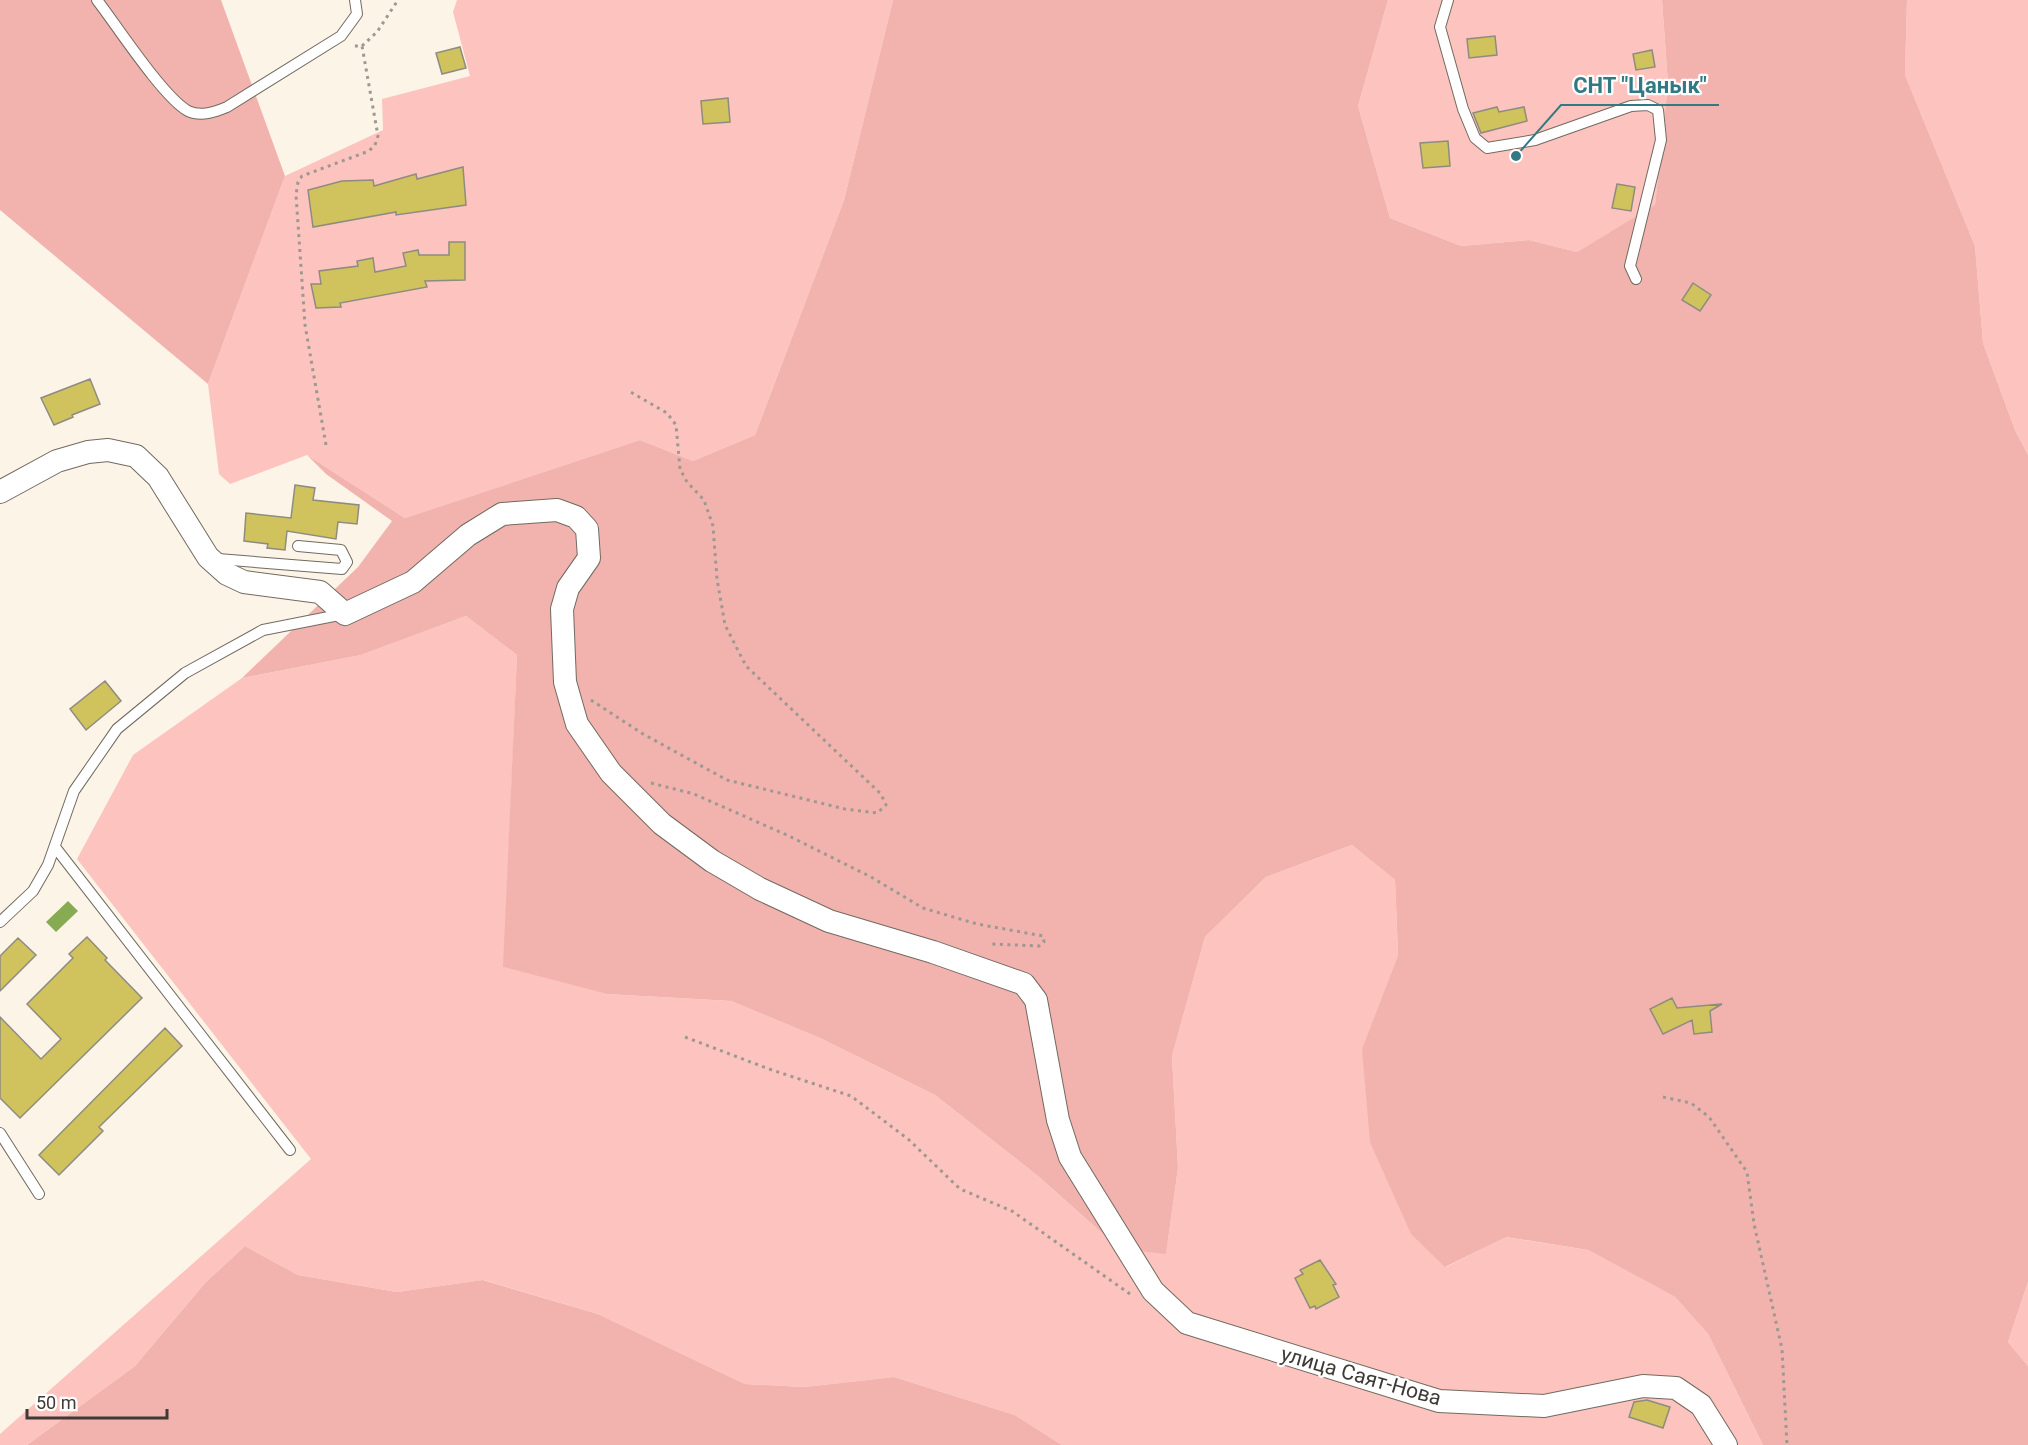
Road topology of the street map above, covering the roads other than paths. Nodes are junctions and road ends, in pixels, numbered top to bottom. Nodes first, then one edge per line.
1 (97, 0) edge
2 (356, 0) edge
3 (1448, 0) edge
4 (1636, 279) dead end
5 (0, 492) edge
6 (298, 546) dead end
7 (208, 557) junction
8 (345, 614) junction
9 (55, 847) junction
10 (0, 922) edge
11 (0, 1133) edge
12 (290, 1150) dead end
13 (39, 1194) dead end
14 (1726, 1445) edge

1 - 2 lane
3 - 4 lane
5 - 7 street
6 - 7 lane
7 - 8 street
8 - 9 lane
8 - 14 street, улица Саят-Нова
9 - 10 lane
9 - 12 lane
11 - 13 lane

